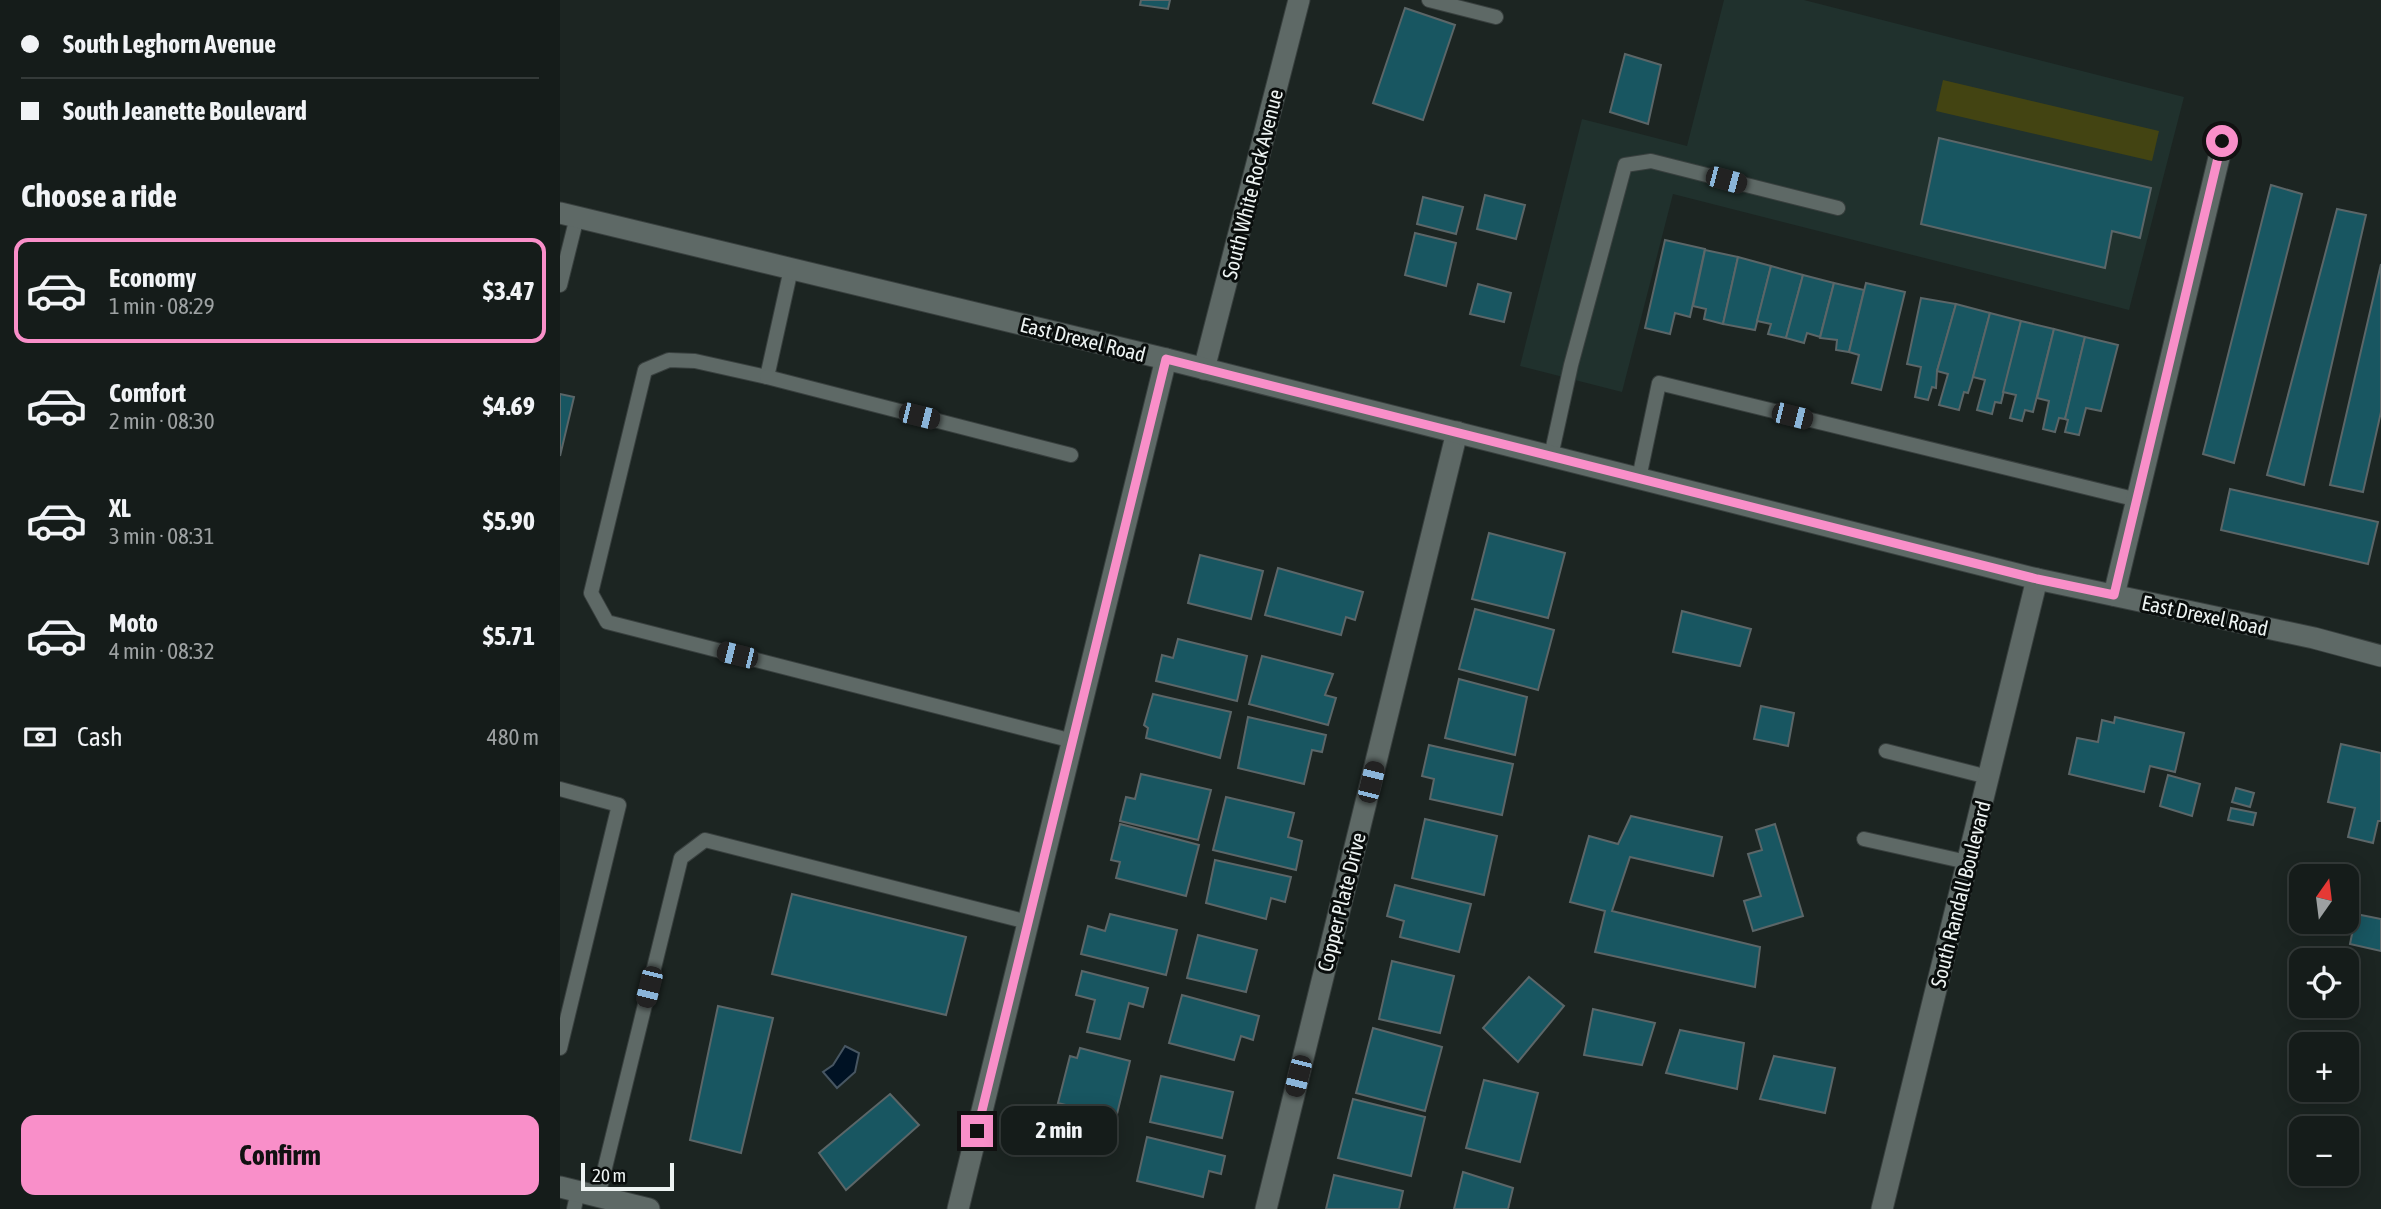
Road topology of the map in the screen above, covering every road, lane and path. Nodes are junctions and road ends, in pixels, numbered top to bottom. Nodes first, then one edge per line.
1 (1299, 0) edge
2 (1429, 0) edge
3 (1496, 17) dead end
4 (2222, 141) dead end
5 (1838, 208) dead end
6 (568, 215) edge
7 (791, 269) junction
8 (560, 285) edge
9 (1166, 359) junction
10 (1204, 369) junction
11 (766, 377) junction
12 (1457, 432) junction
13 (1071, 455) dead end
14 (1551, 456) junction
15 (1639, 478) junction
16 (2138, 500) junction
17 (2037, 579) junction
18 (2114, 595) junction
19 (2381, 656) edge
20 (1073, 741) junction
21 (1886, 751) dead end
22 (1988, 777) junction
23 (560, 789) edge
24 (1864, 839) dead end
25 (1967, 862) junction
26 (1028, 922) junction
27 (560, 1048) edge
28 (578, 1196) edge
29 (649, 1209) edge
30 (958, 1209) edge
31 (1266, 1209) edge
32 (1882, 1209) edge

1 - 10 street, South White Rock Avenue
2 - 3 lane
4 - 16 street
5 - 14 lane
6 - 7 street, East Drexel Road
6 - 8 lane
7 - 9 street, East Drexel Road
7 - 11 lane
9 - 10 street, East Drexel Road
9 - 20 street
10 - 12 street, East Drexel Road
11 - 13 lane
11 - 20 lane
12 - 14 street, East Drexel Road
12 - 31 street, Copper Plate Drive
14 - 15 street, East Drexel Road
15 - 16 lane
15 - 17 street, East Drexel Road
16 - 18 street
17 - 18 street, East Drexel Road
17 - 22 street, South Randall Boulevard
18 - 19 street, East Drexel Road
20 - 26 street
21 - 22 lane
22 - 25 street, South Randall Boulevard
23 - 27 lane
24 - 25 lane
25 - 32 street, South Randall Boulevard
26 - 28 lane
26 - 30 street
28 - 29 street

